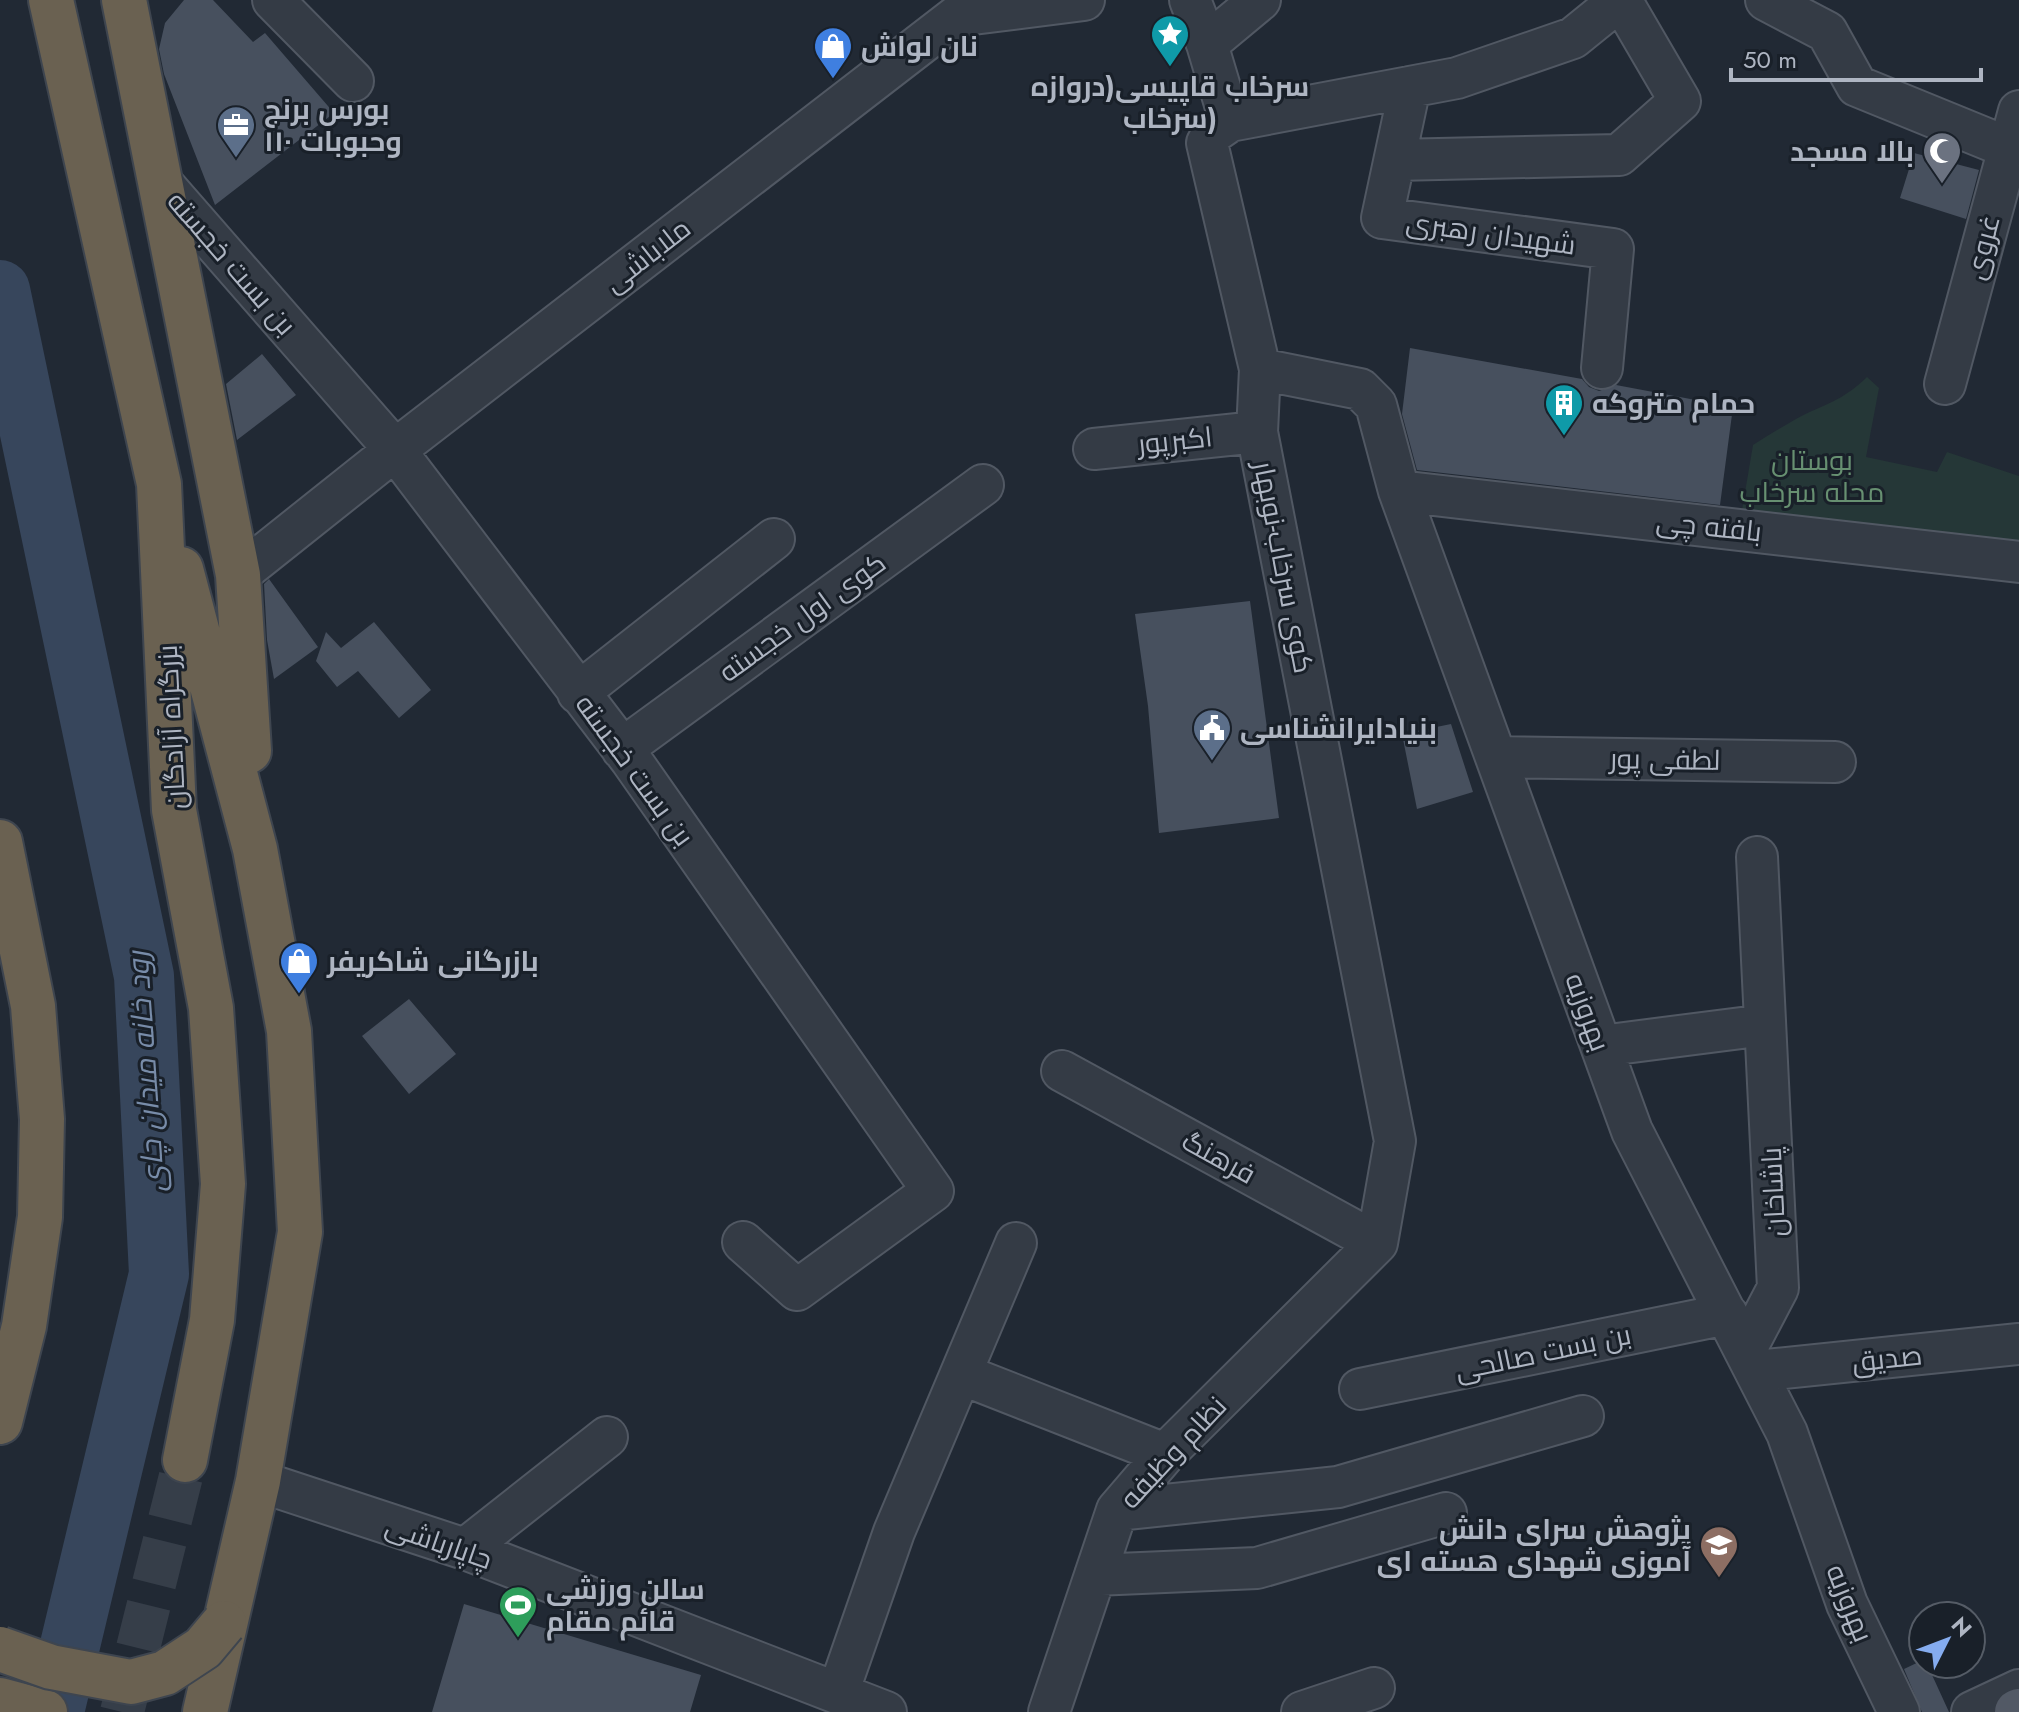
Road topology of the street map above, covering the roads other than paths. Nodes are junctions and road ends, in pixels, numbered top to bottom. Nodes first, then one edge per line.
1 (51, 0) edge
2 (124, 0) edge
3 (273, 0) edge
4 (1084, 0) edge
5 (1190, 0) edge
6 (1260, 0) edge
7 (1620, 0) edge
8 (1766, 0) edge
9 (1207, 44) junction
10 (353, 81) dead end
11 (1410, 87) junction
12 (1230, 121) junction
13 (2014, 130) edge
14 (1395, 160) junction
15 (161, 182) junction
16 (1602, 368) dead end
17 (1260, 369) junction
18 (1945, 384) dead end
19 (1257, 432) junction
20 (1094, 449) dead end
21 (395, 450) junction
22 (159, 484) junction
23 (983, 485) dead end
24 (1399, 491) junction
25 (774, 539) dead end
26 (2019, 562) edge
27 (238, 575) junction
28 (578, 693) junction
29 (622, 749) junction
30 (1496, 757) junction
31 (1835, 762) dead end
32 (0, 842) edge
33 (255, 849) junction
34 (1757, 857) dead end
35 (1765, 1025) junction
36 (1601, 1046) junction
37 (1062, 1071) dead end
38 (743, 1242) dead end
39 (1016, 1243) dead end
40 (1377, 1243) junction
41 (1727, 1314) junction
42 (2019, 1344) edge
43 (1750, 1361) junction
44 (961, 1374) junction
45 (1360, 1389) dead end
46 (1583, 1416) dead end
47 (0, 1422) edge
48 (607, 1437) dead end
49 (1165, 1454) junction
50 (185, 1460) tunnel mouth
51 (258, 1481) junction
52 (1117, 1510) junction
53 (1446, 1513) dead end
54 (465, 1549) junction
55 (1095, 1575) junction
56 (224, 1623) junction
57 (0, 1649) edge
58 (1374, 1688) dead end
59 (2019, 1690) edge
60 (838, 1693) junction
61 (0, 1700) edge
62 (45, 1712) edge
63 (205, 1712) edge
64 (886, 1712) edge
65 (1049, 1712) edge
66 (1302, 1712) edge
67 (1899, 1712) edge
68 (1972, 1712) edge

1 - 22 highway, بزرگراه آزادگان
2 - 15 highway
3 - 10 street
4 - 21 street, ملاباشی
5 - 9 street
6 - 9 street
7 - 11 street
7 - 14 street
8 - 13 street
9 - 12 street
11 - 12 street
11 - 14 street, شهیدان رهبری
12 - 17 street, کوی سرخاب-نوبهار
13 - 18 street, غروی
14 - 16 street, شهیدان رهبری
15 - 21 street, بن بست خجسته
15 - 27 highway
17 - 19 street, کوی سرخاب-نوبهار
17 - 24 street, بهروزیه
19 - 20 street, اکبرپور
19 - 40 street, کوی سرخاب-نوبهار
21 - 27 street, ملاباشی
21 - 28 street, بن بست خجسته
22 - 33 highway
22 - 50 highway, بزرگراه آزادگان
23 - 29 street, کوی اول خجسته
24 - 26 street, بافته چی
24 - 30 street, بهروزیه
25 - 28 street
27 - 33 highway
28 - 29 street, بن بست خجسته
29 - 38 street, بن بست خجسته
30 - 31 street, لطفی پور
30 - 36 street, بهروزیه
32 - 47 highway
33 - 51 highway
34 - 35 street, پاشاخان
35 - 36 street
35 - 43 street, پاشاخان
36 - 41 street, بهروزیه
37 - 40 street, فرهنگ
39 - 44 street
40 - 49 street, نظام وظیفه
41 - 43 street, بهروزیه
41 - 45 street, بن بست صالحی
42 - 43 street, صدیق
43 - 67 street, بهروزیه
44 - 49 street
44 - 60 street
46 - 52 street
48 - 54 street
49 - 52 street, نظام وظیفه
51 - 54 street, چاپارباشی
51 - 56 highway
52 - 55 street, نظام وظیفه
53 - 55 street
54 - 60 street, چاپارباشی
55 - 65 street, نظام وظیفه
56 - 57 highway, bridge
56 - 63 highway
58 - 66 street
59 - 68 street
60 - 64 street, چاپارباشی
61 - 62 highway

